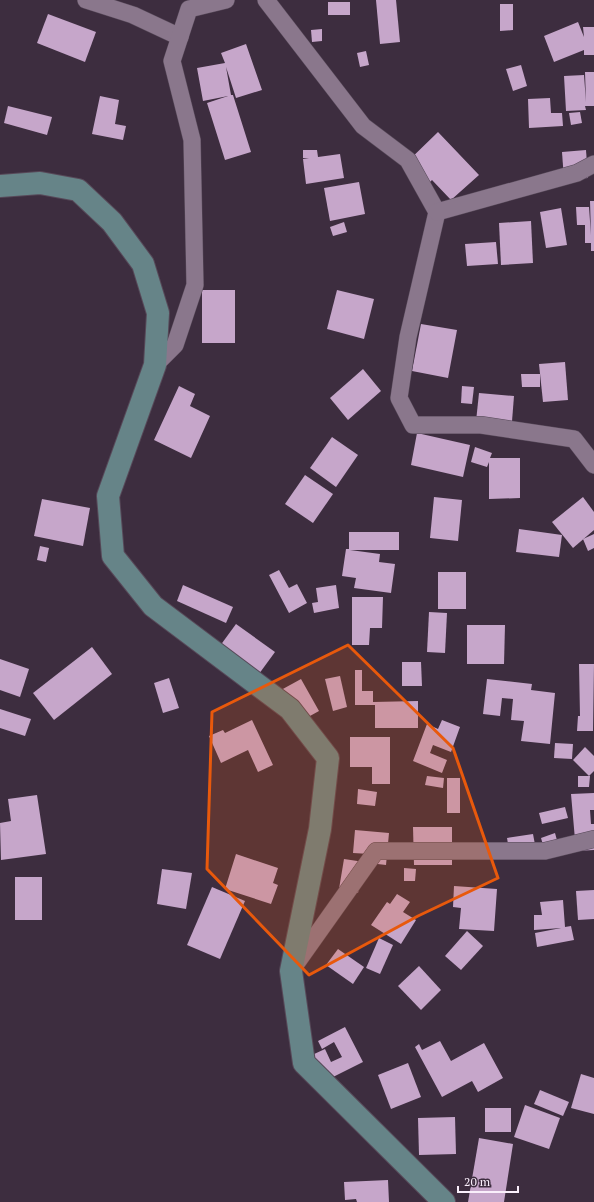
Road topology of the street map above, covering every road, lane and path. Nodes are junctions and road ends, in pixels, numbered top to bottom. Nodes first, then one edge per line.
1 (86, 0) edge
2 (226, 0) edge
3 (266, 0) edge
4 (180, 37) junction
5 (594, 164) edge
6 (0, 186) edge
7 (437, 212) junction
8 (156, 365) junction
9 (594, 465) edge
10 (594, 839) edge
11 (291, 971) junction
12 (444, 1202) edge

1 - 4 street
2 - 4 street
3 - 7 street
4 - 8 street
5 - 7 street
6 - 8 street
7 - 9 street
8 - 11 street
10 - 11 street
11 - 12 street

